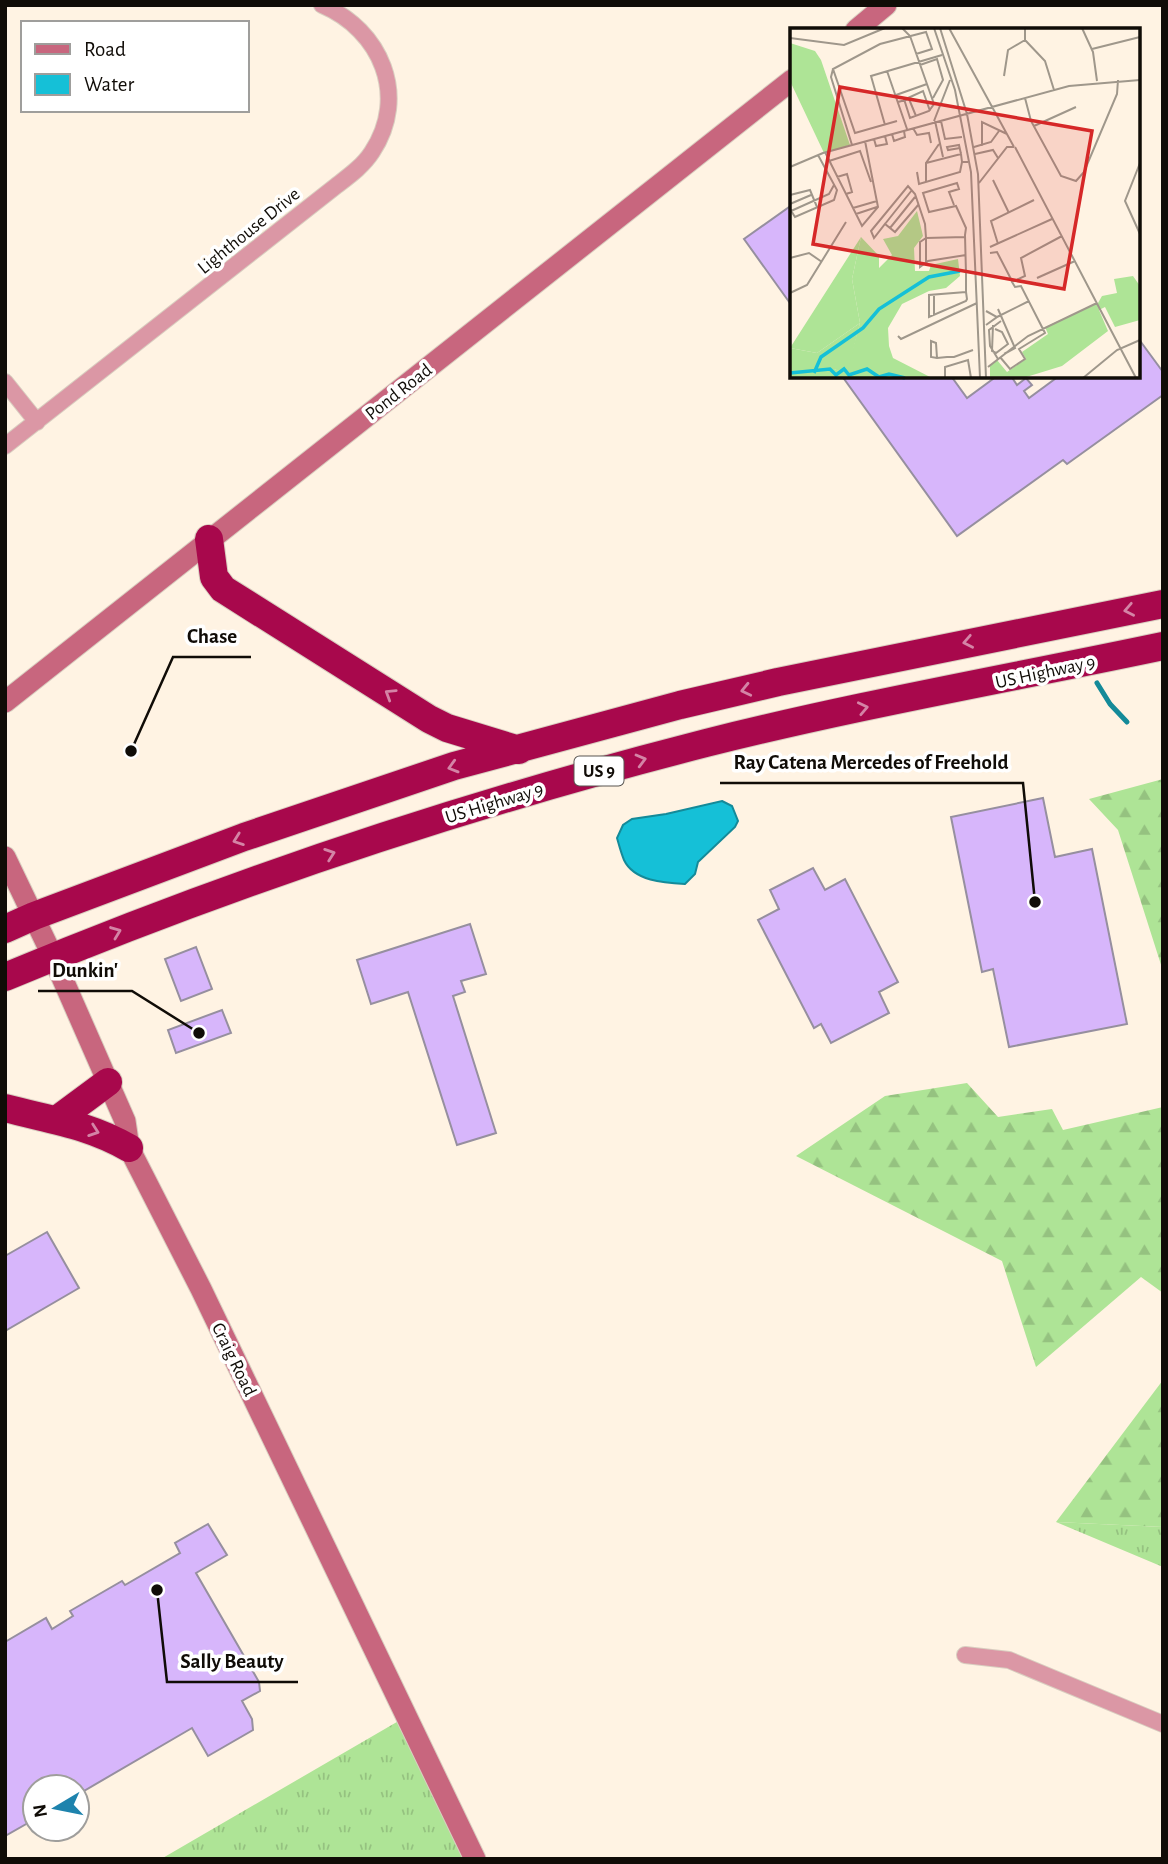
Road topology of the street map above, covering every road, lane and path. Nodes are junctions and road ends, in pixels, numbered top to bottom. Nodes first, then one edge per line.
1 (322, 5) edge
2 (887, 5) edge
3 (858, 28) edge
4 (790, 82) edge
5 (5, 382) edge
6 (37, 422) junction
7 (5, 446) edge
8 (209, 539) junction
9 (1163, 604) edge
10 (1163, 646) edge
11 (5, 702) edge
12 (519, 750) junction
13 (5, 857) edge
14 (34, 916) junction
15 (5, 929) edge
16 (53, 957) junction
17 (5, 976) edge
18 (108, 1082) junction
19 (5, 1108) edge
20 (58, 1119) junction
21 (129, 1148) junction
22 (965, 1655) dead end
23 (1163, 1724) edge
24 (475, 1859) edge

1 - 6 street, Lighthouse Drive
2 - 3 main road
4 - 8 main road, Pond Road
5 - 6 street
6 - 7 street, Lighthouse Drive
8 - 11 main road, Pond Road
12 -> 8 highway
9 -> 12 highway, US 9
16 -> 10 highway, US Highway 9 / US 9
12 -> 14 highway, US 9
13 - 14 main road, Craig Road
14 - 15 highway, US 9
14 - 16 main road, Craig Road
16 - 17 highway, US Highway 9 / US 9
16 - 18 main road, Craig Road
18 - 20 highway
18 - 21 main road, Craig Road
19 - 20 highway
20 -> 21 highway
21 - 24 main road, Craig Road
22 - 23 street

